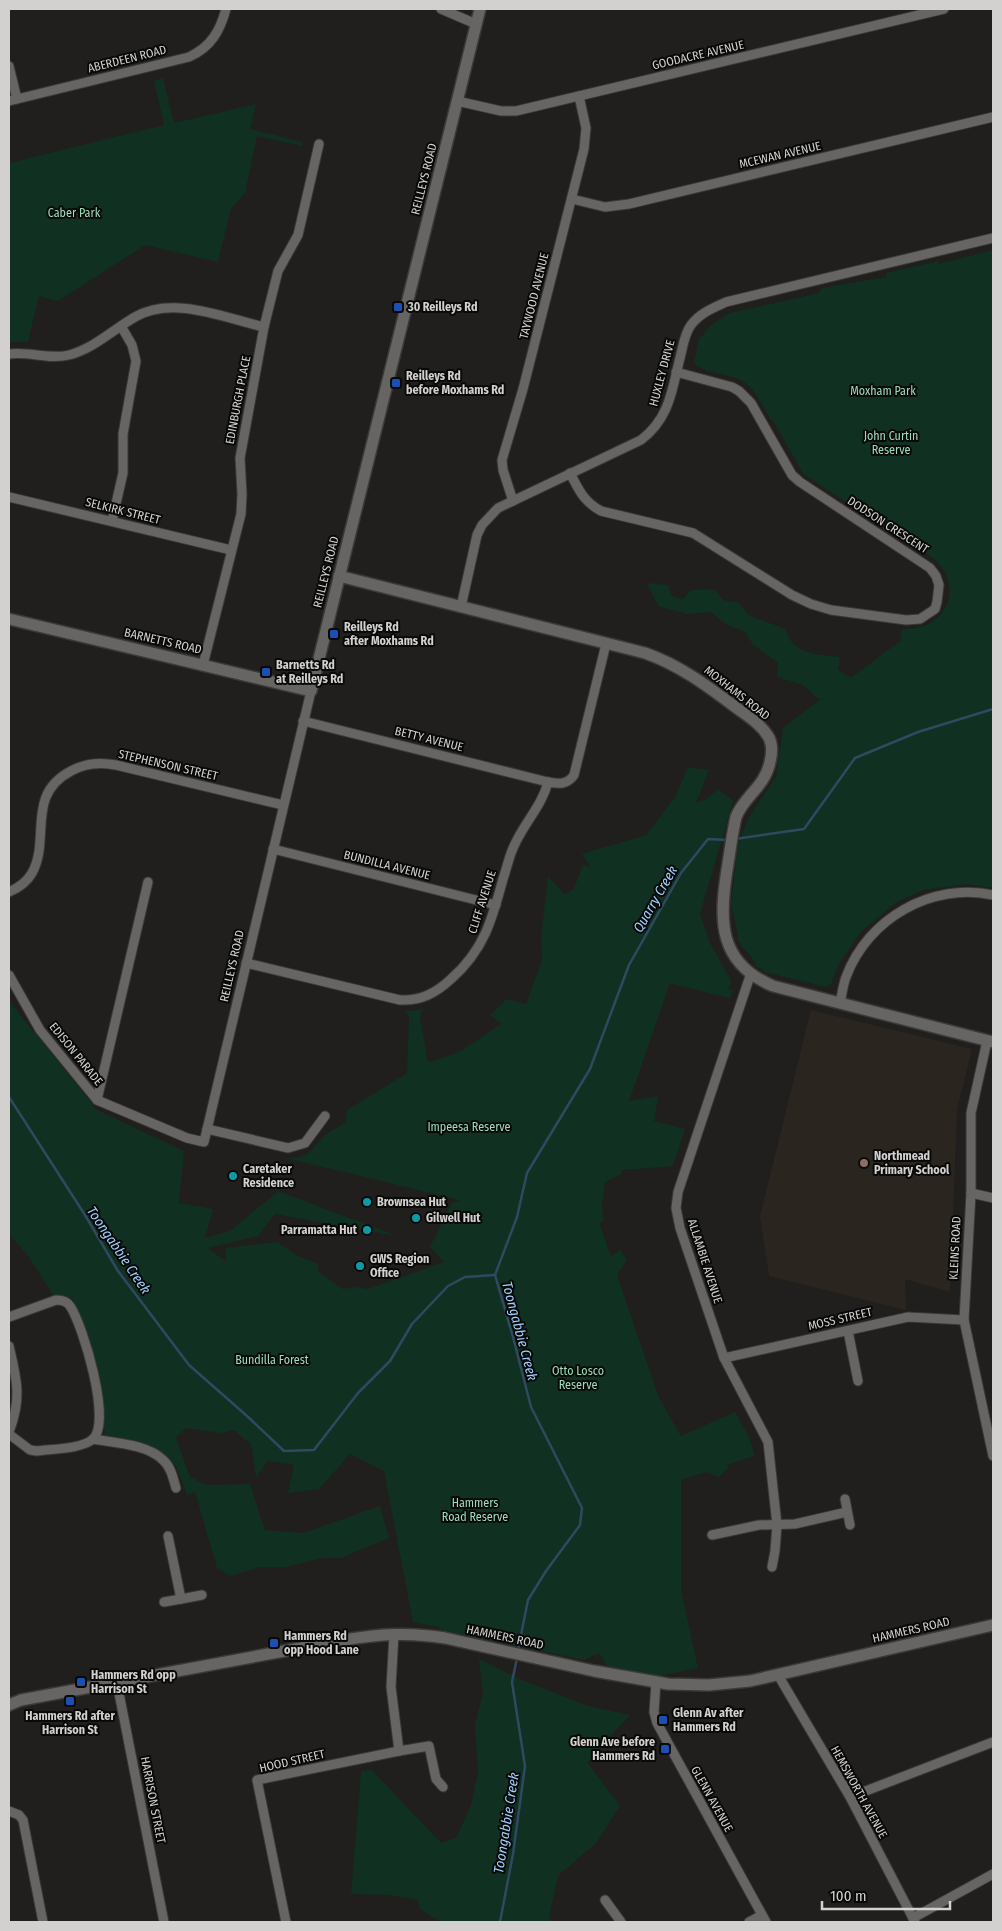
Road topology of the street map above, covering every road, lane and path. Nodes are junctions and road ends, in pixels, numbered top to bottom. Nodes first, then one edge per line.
1 (226, 9) edge
2 (441, 9) edge
3 (480, 9) edge
4 (944, 9) edge
5 (476, 24) junction
6 (9, 66) edge
7 (579, 96) junction
8 (13, 100) edge
9 (457, 101) junction
10 (993, 117) edge
11 (319, 144) dead end
12 (572, 199) junction
13 (993, 238) edge
14 (121, 326) junction
15 (264, 327) junction
16 (9, 354) edge
17 (676, 372) junction
18 (570, 473) junction
19 (9, 497) edge
20 (513, 501) junction
21 (112, 521) junction
22 (231, 550) junction
23 (339, 576) junction
24 (461, 607) junction
25 (9, 619) edge
26 (606, 644) junction
27 (204, 665) junction
28 (311, 691) junction
29 (303, 721) junction
30 (548, 782) junction
31 (283, 805) junction
32 (273, 849) junction
33 (148, 882) dead end
34 (9, 892) edge
35 (993, 895) edge
36 (496, 905) junction
37 (246, 963) junction
38 (750, 973) junction
39 (9, 975) edge
40 (840, 1003) junction
41 (990, 1041) edge
42 (97, 1100) junction
43 (325, 1116) dead end
44 (208, 1129) junction
45 (204, 1142) joint
46 (971, 1193) junction
47 (993, 1198) edge
48 (9, 1317) edge
49 (964, 1320) junction
50 (848, 1331) junction
51 (9, 1346) edge
52 (724, 1358) junction
53 (858, 1381) dead end
54 (9, 1433) edge
55 (93, 1439) junction
56 (993, 1454) edge
57 (176, 1488) dead end
58 (845, 1499) dead end
59 (848, 1512) junction
60 (777, 1525) junction
61 (850, 1525) dead end
62 (712, 1535) dead end
63 (168, 1536) dead end
64 (772, 1567) dead end
65 (202, 1595) dead end
66 (181, 1599) junction
67 (164, 1602) dead end
68 (993, 1625) edge
69 (394, 1634) junction
70 (778, 1675) junction
71 (656, 1682) junction
72 (117, 1683) junction
73 (9, 1705) edge
74 (993, 1742) edge
75 (399, 1750) junction
76 (443, 1787) dead end
77 (850, 1797) junction
78 (9, 1811) edge
79 (993, 1874) edge
80 (605, 1900) dead end
81 (764, 1919) edge
82 (914, 1920) edge
83 (44, 1922) edge
84 (164, 1922) edge
85 (286, 1922) edge
86 (621, 1922) edge
87 (749, 1922) edge

1 - 8 street, ABERDEEN ROAD
2 - 5 street
3 - 5 street, REILLEYS ROAD
4 - 7 street, GOODACRE AVENUE
5 - 9 street, REILLEYS ROAD
6 - 8 street
7 - 9 street, GOODACRE AVENUE
7 - 12 street, TAYWOOD AVENUE
9 - 23 street, REILLEYS ROAD
10 - 12 street, MCEWAN AVENUE
11 - 15 street, EDINBURGH PLACE
12 - 20 street, TAYWOOD AVENUE
13 - 17 street, HUXLEY DRIVE
14 - 15 street
14 - 16 street
14 - 21 street
15 - 22 street, EDINBURGH PLACE
17 - 18 street, HUXLEY DRIVE
17 - 18 street, DODSON CRESCENT
18 - 20 street, HUXLEY DRIVE
19 - 21 street, SELKIRK STREET
20 - 24 street, HUXLEY DRIVE
21 - 22 street, SELKIRK STREET
22 - 27 street, EDINBURGH PLACE
23 - 24 street, MOXHAMS ROAD
23 - 28 street, REILLEYS ROAD
24 - 26 street, MOXHAMS ROAD
25 - 27 street, BARNETTS ROAD
26 - 30 street
26 - 38 street, MOXHAMS ROAD
27 - 28 street, BARNETTS ROAD
28 - 29 street, REILLEYS ROAD
29 - 30 street, BETTY AVENUE
29 - 31 street, REILLEYS ROAD
30 - 36 street, CLIFF AVENUE
31 - 32 street, REILLEYS ROAD
31 - 34 street, STEPHENSON STREET
32 - 36 street, BUNDILLA AVENUE
32 - 37 street, REILLEYS ROAD
33 - 42 street
35 - 40 street
36 - 37 street, CLIFF AVENUE
37 - 44 street, REILLEYS ROAD
38 - 40 street, MOXHAMS ROAD
38 - 52 street, ALLAMBIE AVENUE
39 - 42 street, EDISON PARADE
40 - 41 street, MOXHAMS ROAD
41 - 46 street, KLEINS ROAD
42 - 45 street, EDISON PARADE
43 - 44 street
44 - 45 street, REILLEYS ROAD
46 - 47 street
46 - 49 street, KLEINS ROAD
48 - 55 street
49 - 50 street, MOSS STREET
49 - 56 street, KLEINS ROAD
50 - 52 street, MOSS STREET
50 - 53 street
51 - 54 street
52 - 60 street, ALLAMBIE AVENUE
54 - 55 street
55 - 57 street
58 - 59 street
59 - 60 street
59 - 61 street
60 - 62 street
60 - 64 street, ALLAMBIE AVENUE
63 - 66 street
65 - 66 street
66 - 67 street
68 - 70 street, HAMMERS ROAD
69 - 71 street, HAMMERS ROAD
69 - 72 street, HAMMERS ROAD
69 - 75 street
70 - 71 street, HAMMERS ROAD
70 - 77 street, HEMSWORTH AVENUE
71 - 81 street, GLENN AVENUE
72 - 73 street, HAMMERS ROAD
72 - 84 street, HARRISON STREET
74 - 77 street
75 - 76 street, HOOD STREET
75 - 85 street, HOOD STREET
77 - 82 street, HEMSWORTH AVENUE
78 - 83 street
79 - 82 street
80 - 86 street
81 - 87 street

